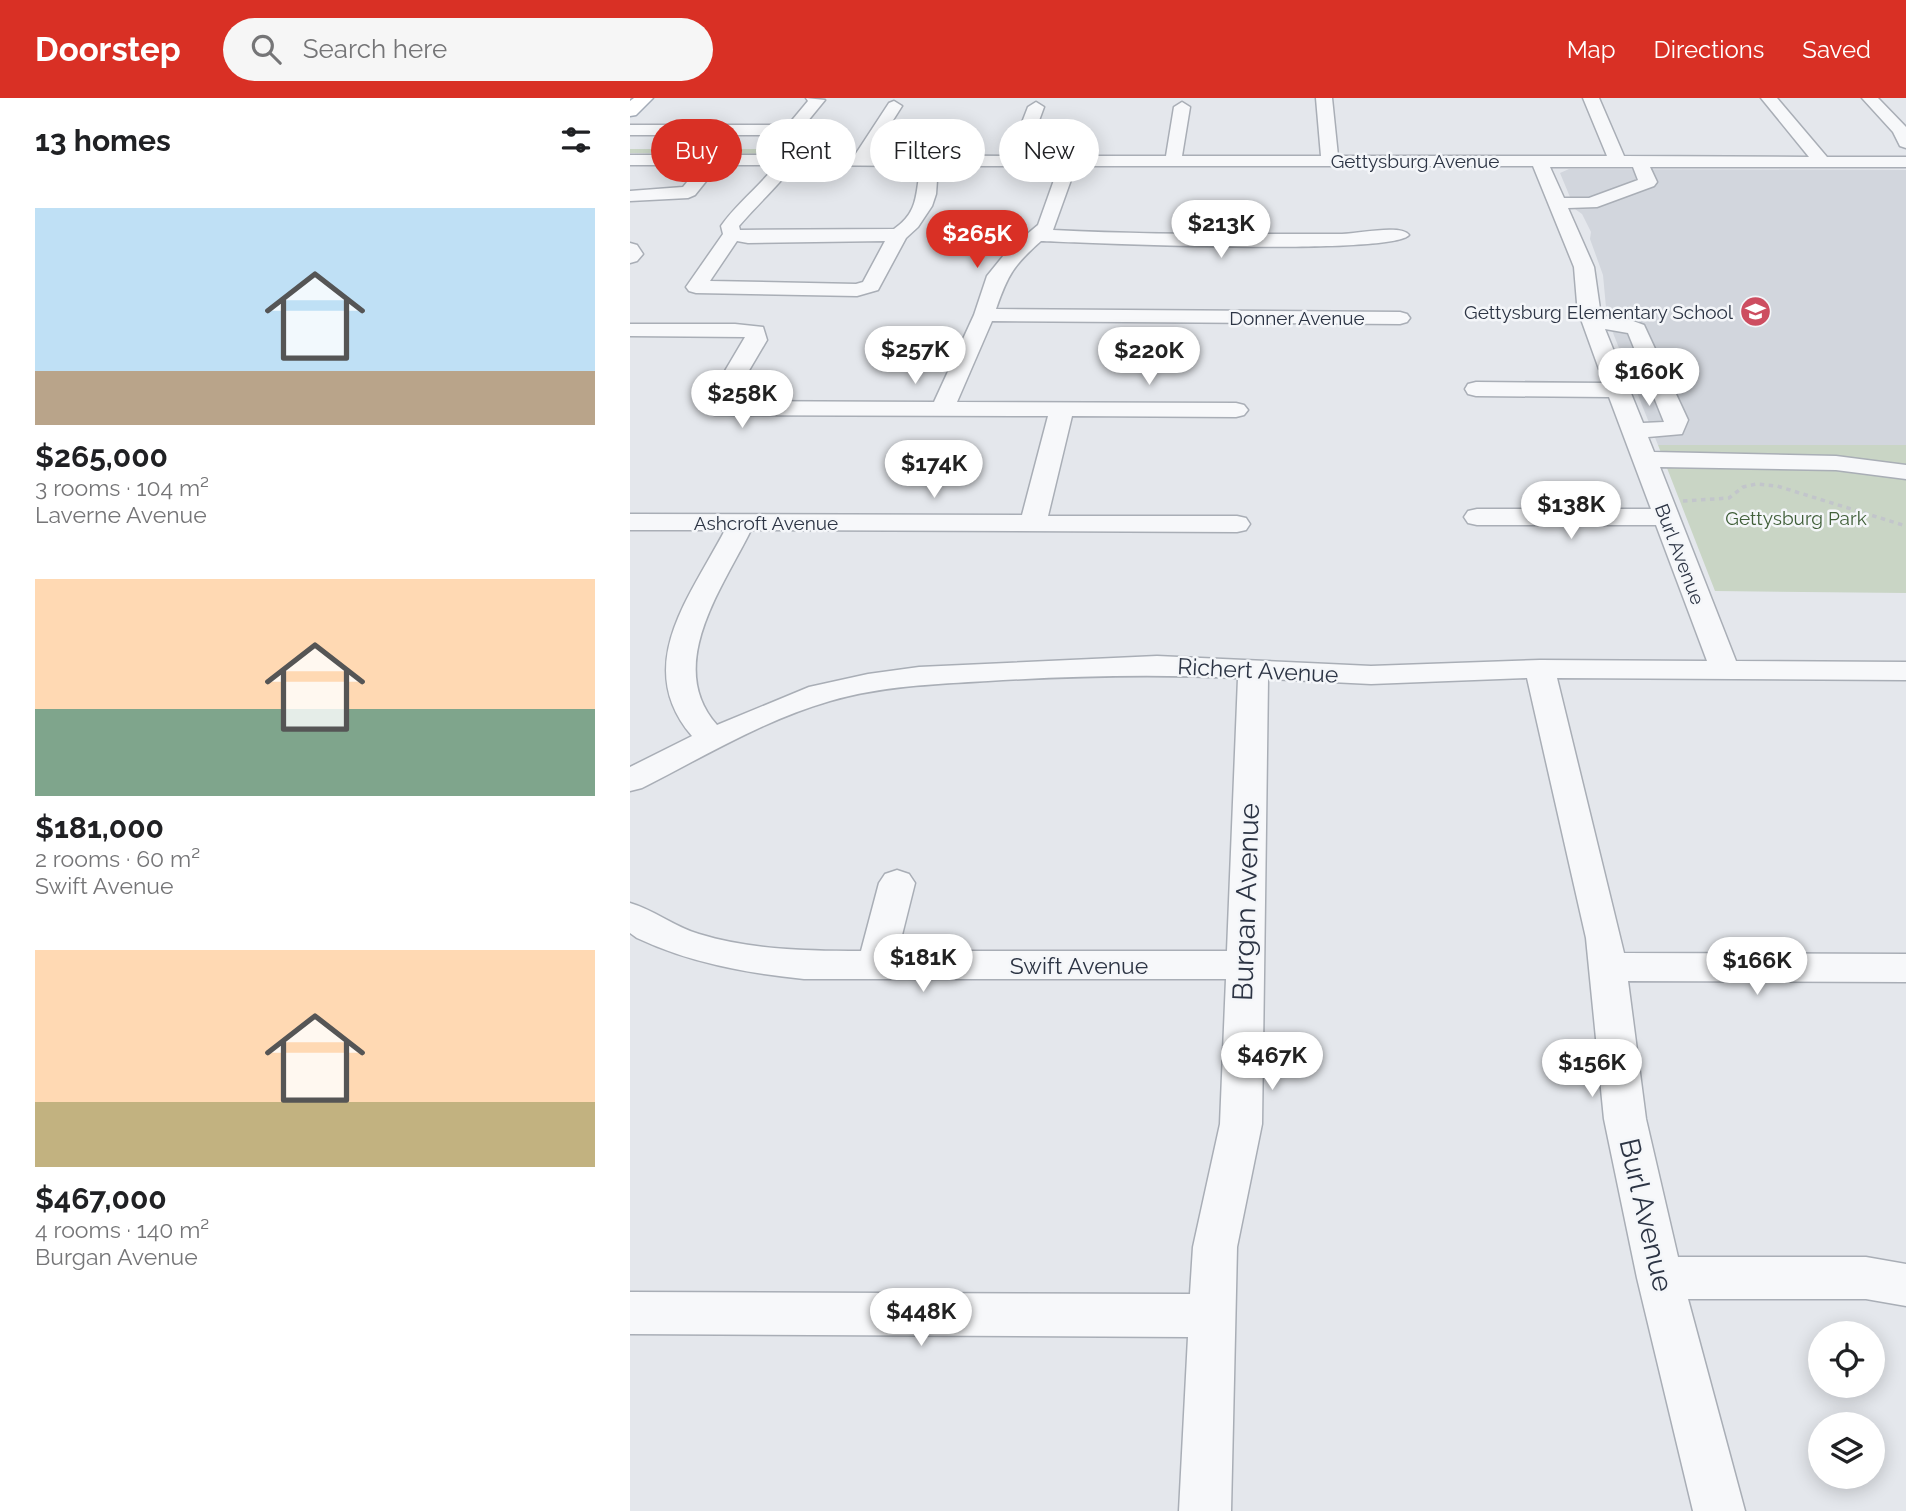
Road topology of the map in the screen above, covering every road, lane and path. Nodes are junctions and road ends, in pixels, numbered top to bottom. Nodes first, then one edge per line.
1 (644, 98) edge
2 (814, 98) edge
3 (1324, 98) edge
4 (1591, 98) edge
5 (1769, 98) edge
6 (1870, 98) edge
7 (894, 106) dead end
8 (1036, 107) dead end
9 (1182, 107) dead end
10 (630, 111) edge
11 (1031, 119) edge
12 (630, 130) edge
13 (1906, 143) edge
14 (630, 160) edge
15 (651, 160) edge
16 (856, 160) edge
17 (860, 160) junction
18 (870, 160) edge
19 (1099, 160) edge
20 (1173, 161) junction
21 (1330, 161) junction
22 (1540, 162) junction
23 (1618, 162) junction
24 (1639, 162) junction
25 (1822, 162) junction
26 (1906, 163) edge
27 (696, 182) edge
28 (772, 182) edge
29 (926, 182) edge
30 (1062, 182) edge
31 (630, 195) edge
32 (1557, 203) junction
33 (732, 234) junction
34 (1040, 234) junction
35 (898, 235) junction
36 (1400, 235) dead end
37 (984, 315) junction
38 (1400, 318) dead end
39 (1592, 322) junction
40 (630, 330) edge
41 (1476, 389) dead end
42 (1618, 390) junction
43 (943, 408) junction
44 (1062, 408) junction
45 (1237, 410) dead end
46 (1634, 430) junction
47 (1644, 459) junction
48 (1906, 472) edge
49 (1663, 509) junction
50 (1476, 517) dead end
51 (630, 522) edge
52 (741, 523) junction
53 (1033, 524) junction
54 (1237, 524) dead end
55 (1906, 526) edge
56 (1253, 669) junction
57 (1540, 669) junction
58 (1725, 670) junction
59 (1906, 671) edge
60 (712, 739) junction
61 (630, 780) edge
62 (897, 883) dead end
63 (630, 916) edge
64 (876, 965) junction
65 (1244, 965) junction
66 (1609, 967) junction
67 (1906, 968) edge
68 (1660, 1278) junction
69 (1906, 1285) edge
70 (630, 1313) edge
71 (1213, 1316) junction
72 (1205, 1511) edge
73 (1719, 1511) edge

1 - 10 main road
2 - 12 street
3 - 21 street
4 - 23 street
5 - 25 street
6 - 13 street
7 - 17 street
8 - 11 street
9 - 20 street
14 - 15 street, Gettysburg Avenue
16 - 17 street, Gettysburg Avenue
17 - 18 street, Gettysburg Avenue
19 - 20 street, Gettysburg Avenue
20 - 21 street, Gettysburg Avenue
21 - 22 street, Gettysburg Avenue
22 - 23 street, Gettysburg Avenue
22 - 32 street, Burl Avenue
23 - 24 street, Gettysburg Avenue
24 - 25 street, Gettysburg Avenue
24 - 32 street
25 - 26 street, Gettysburg Avenue
27 - 31 street
28 - 33 street
29 - 35 street
30 - 34 street
32 - 39 street, Burl Avenue
33 - 35 street
33 - 35 street
34 - 36 street
34 - 37 street
37 - 38 street, Donner Avenue
37 - 43 street
39 - 42 street, Burl Avenue
39 - 46 street
40 - 43 street
41 - 42 street
42 - 46 street, Burl Avenue
43 - 44 street
44 - 45 street
44 - 53 street
46 - 47 street, Burl Avenue
47 - 48 street
47 - 49 street, Burl Avenue
49 - 50 street
49 - 55 path
49 - 58 street, Burl Avenue
51 - 52 street, Ashcroft Avenue
52 - 53 street, Ashcroft Avenue
52 - 60 street
53 - 54 street, Ashcroft Avenue
56 - 57 street, Richert Avenue
56 - 60 street, Richert Avenue
56 - 65 street, Burgan Avenue
57 - 58 street, Richert Avenue
57 - 66 street, Burl Avenue
58 - 59 street, Richert Avenue
60 - 61 street, Richert Avenue
62 - 64 street
63 - 64 street, Swift Avenue
64 - 65 street, Swift Avenue
65 - 71 street, Burgan Avenue
66 - 67 street
66 - 68 street, Burl Avenue
68 - 69 street
68 - 73 street, Burl Avenue
70 - 71 street
71 - 72 street, Burgan Avenue

